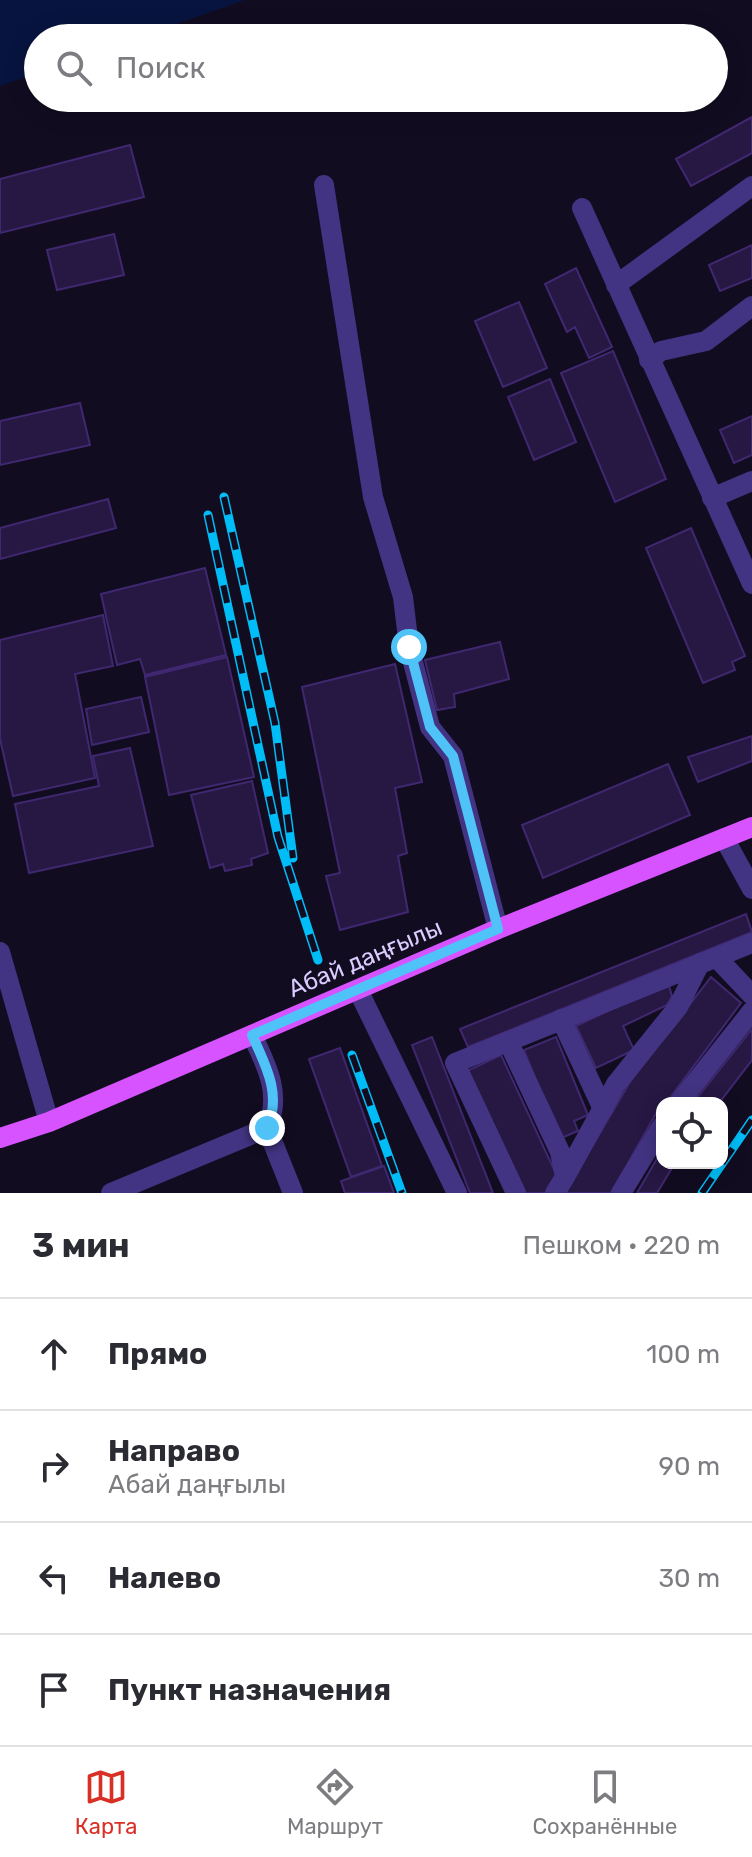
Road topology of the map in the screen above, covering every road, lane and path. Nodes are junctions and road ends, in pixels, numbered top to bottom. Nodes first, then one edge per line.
1 (324, 185) dead end
2 (752, 186) edge
3 (582, 208) dead end
4 (616, 285) junction
5 (752, 306) edge
6 (649, 360) junction
7 (752, 481) edge
8 (712, 498) junction
9 (752, 584) edge
10 (752, 827) edge
11 (724, 838) junction
12 (752, 889) edge
13 (498, 929) junction
14 (752, 943) edge
15 (0, 952) edge
16 (708, 960) junction
17 (358, 990) junction
18 (752, 995) edge
19 (752, 1011) edge
20 (561, 1019) junction
21 (252, 1035) junction
22 (508, 1041) junction
23 (684, 1097) edge
24 (603, 1109) junction
25 (49, 1122) junction
26 (267, 1128) junction
27 (656, 1136) edge
28 (0, 1138) edge
29 (560, 1185) edge
30 (111, 1193) edge
31 (293, 1193) edge
32 (457, 1193) edge
33 (516, 1193) edge
34 (621, 1193) edge

1 - 13 lane
2 - 4 lane
3 - 4 lane
4 - 6 lane
5 - 6 lane
6 - 8 lane
7 - 8 lane
8 - 9 lane
10 - 11 main road, Абай даңғылы
11 - 12 lane
11 - 13 main road, Абай даңғылы
13 - 17 main road, Абай даңғылы
14 - 16 lane
15 - 25 lane
16 - 18 lane
16 - 20 lane
16 - 24 lane
17 - 21 main road, Абай даңғылы
17 - 32 lane
19 - 23 lane
20 - 22 lane
20 - 24 lane
21 - 25 main road, Абай даңғылы
21 - 26 lane
22 - 29 lane
22 - 33 lane
24 - 29 lane
25 - 28 main road, Абай даңғылы
26 - 30 lane
26 - 31 lane
27 - 34 lane

